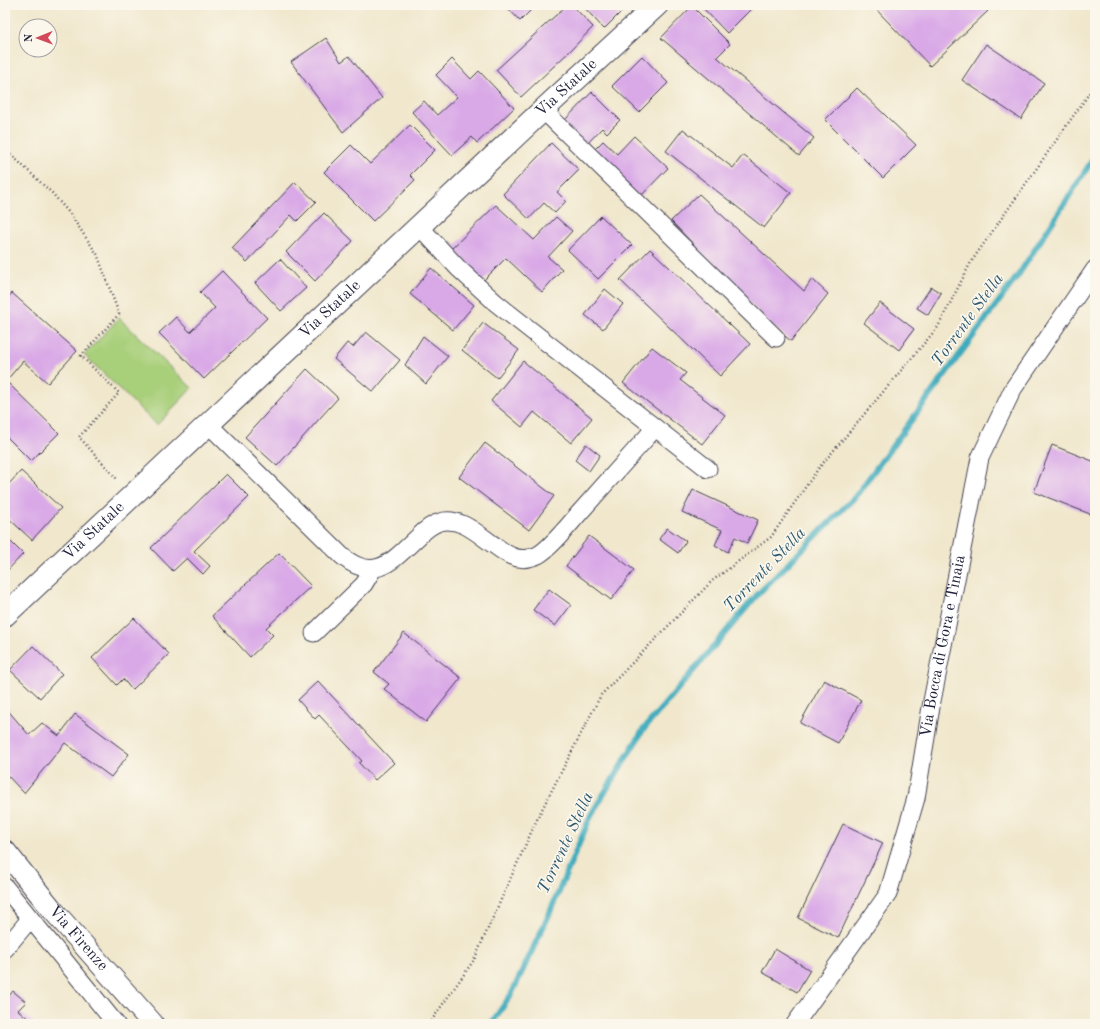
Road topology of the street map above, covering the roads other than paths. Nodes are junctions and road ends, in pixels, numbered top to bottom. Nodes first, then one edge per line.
1 (657, 5) edge
2 (542, 110) junction
3 (419, 226) junction
4 (1095, 269) edge
5 (776, 338) dead end
6 (208, 424) junction
7 (655, 428) junction
8 (708, 469) dead end
9 (373, 569) junction
10 (5, 616) edge
11 (314, 633) dead end
12 (5, 851) edge
13 (5, 887) edge
14 (30, 919) junction
15 (5, 949) edge
16 (116, 1024) edge
17 (152, 1024) edge
18 (795, 1024) edge

1 - 2 main road, Via Statale
2 - 3 main road, Via Statale
2 - 5 street
3 - 6 main road, Via Statale
3 - 7 street
4 - 18 street, Via Bocca di Gora e Tinaia
6 - 9 street
6 - 10 main road, Via Statale
7 - 8 street
7 - 9 street
9 - 11 street
12 - 17 street, Via Firenze
13 - 14 street
14 - 15 street
14 - 16 street

